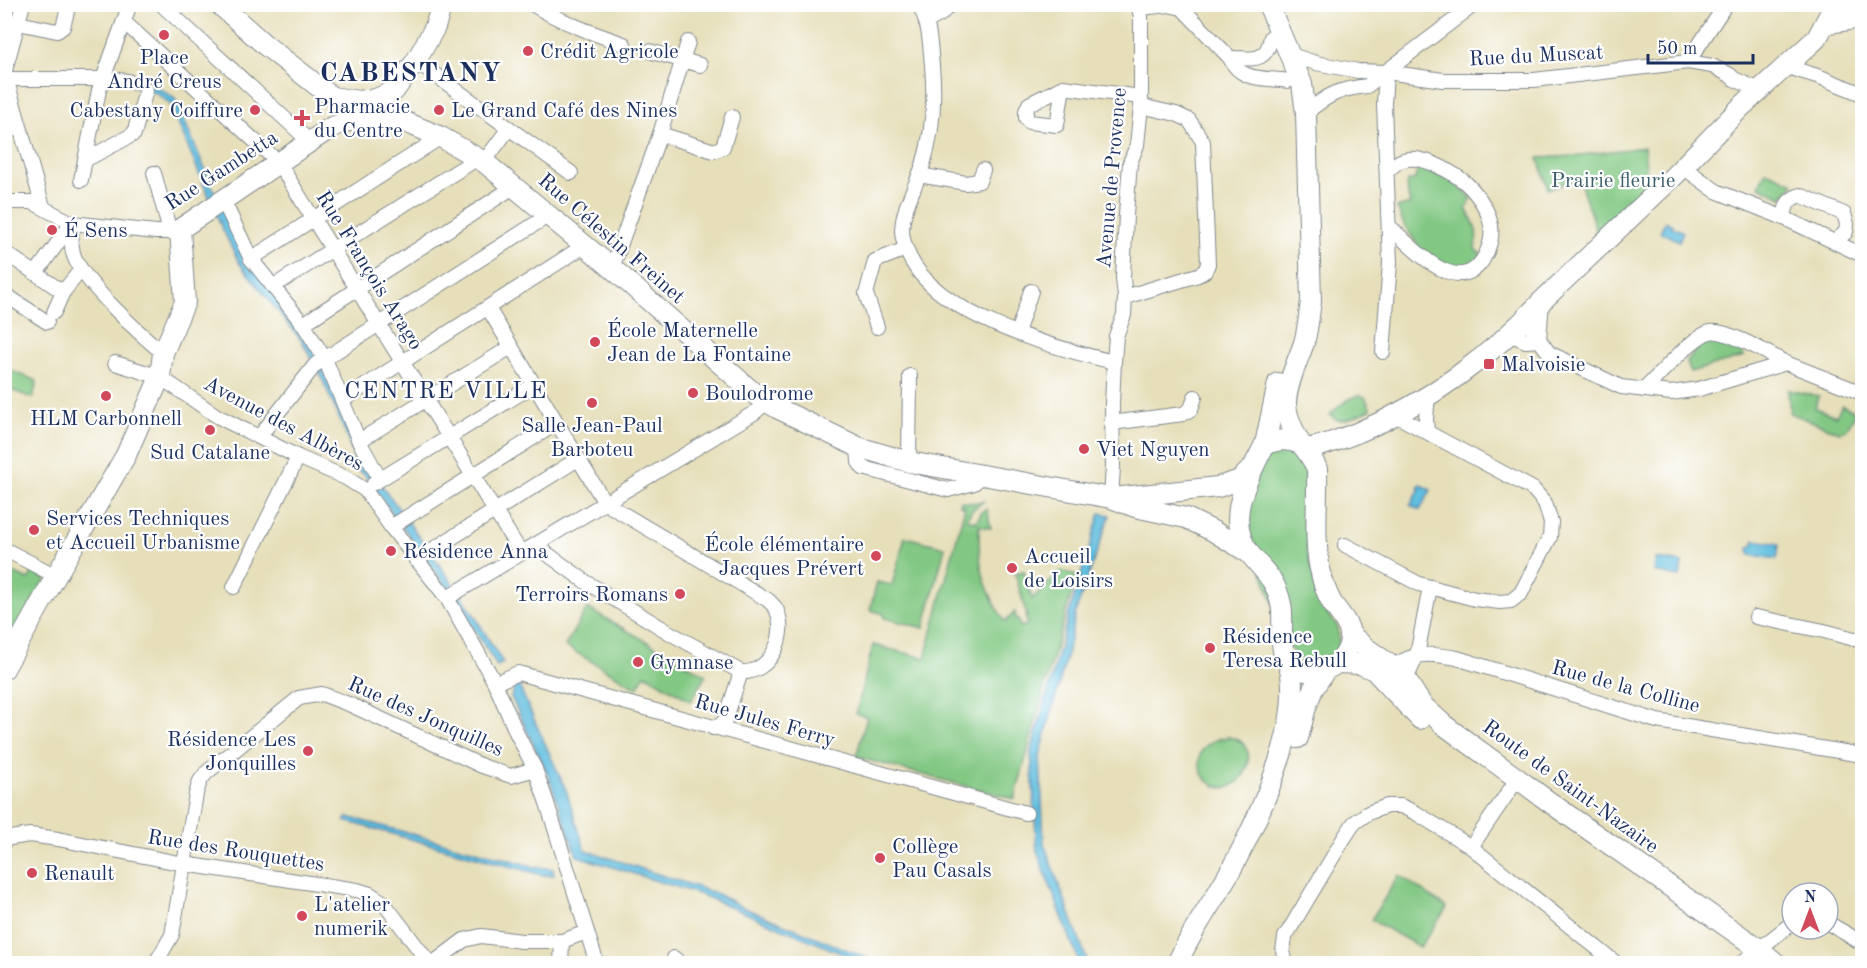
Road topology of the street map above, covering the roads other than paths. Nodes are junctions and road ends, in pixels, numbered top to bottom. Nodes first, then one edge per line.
1 (23, 4) edge
2 (69, 4) edge
3 (130, 4) edge
4 (161, 4) edge
5 (219, 4) edge
6 (442, 4) edge
7 (532, 4) edge
8 (918, 4) edge
9 (950, 4) edge
10 (1255, 4) edge
11 (1268, 4) edge
12 (1726, 4) edge
13 (1139, 6) edge
14 (1467, 7) edge
15 (1845, 15) edge
16 (124, 22) junction
17 (926, 22) junction
18 (18, 23) junction
19 (1271, 38) junction
20 (688, 42) dead end
21 (624, 44) dead end
22 (649, 51) dead end
23 (1801, 52) junction
24 (1291, 55) junction
25 (1230, 58) junction
26 (416, 61) junction
27 (682, 61) junction
28 (1688, 62) junction
29 (700, 66) dead end
30 (1785, 66) junction
31 (1386, 72) junction
32 (5, 77) edge
33 (1820, 77) junction
34 (104, 79) junction
35 (1734, 79) junction
36 (128, 81) dead end
37 (1288, 81) junction
38 (1063, 87) dead end
39 (146, 90) dead end
40 (1760, 90) junction
41 (394, 91) junction
42 (1863, 94) edge
43 (332, 97) junction
44 (1141, 101) junction
45 (1741, 107) junction
46 (1306, 113) junction
47 (732, 117) dead end
48 (398, 119) junction
49 (352, 120) joint
50 (332, 127) junction
51 (509, 128) junction
52 (660, 134) junction
53 (441, 137) junction
54 (309, 141) junction
55 (1699, 151) junction
56 (85, 160) junction
57 (481, 160) junction
58 (278, 162) junction
59 (983, 170) dead end
60 (1388, 170) junction
61 (1678, 172) junction
62 (154, 173) dead end
63 (571, 173) dead end
64 (919, 175) junction
65 (81, 180) dead end
66 (1704, 182) junction
67 (515, 186) junction
68 (222, 200) junction
69 (10, 205) edge
70 (43, 207) junction
71 (549, 216) junction
72 (1784, 218) junction
73 (313, 219) junction
74 (72, 223) junction
75 (1389, 226) junction
76 (175, 230) junction
77 (1835, 242) junction
78 (584, 246) junction
79 (332, 249) junction
80 (906, 249) junction
81 (4, 252) edge
82 (1863, 255) edge
83 (251, 259) junction
84 (612, 268) junction
85 (80, 271) junction
86 (36, 273) junction
87 (274, 286) junction
88 (357, 289) junction
89 (1031, 291) dead end
90 (63, 292) junction
91 (4, 294) edge
92 (1125, 297) junction
93 (1542, 302) junction
94 (488, 308) junction
95 (1525, 320) junction
96 (303, 324) junction
97 (379, 324) junction
98 (878, 327) dead end
99 (1017, 333) junction
100 (1509, 334) junction
101 (1539, 340) junction
102 (511, 347) junction
103 (1383, 352) dead end
104 (163, 353) junction
105 (325, 359) junction
106 (403, 362) junction
107 (1114, 362) junction
108 (115, 363) dead end
109 (1786, 363) junction
110 (910, 376) dead end
111 (160, 377) junction
112 (534, 385) junction
113 (1644, 390) junction
114 (1863, 393) edge
115 (1195, 397) dead end
116 (426, 399) junction
117 (761, 399) junction
118 (343, 400) junction
119 (1415, 418) junction
120 (557, 423) junction
121 (1111, 423) junction
122 (259, 436) junction
123 (450, 438) junction
124 (359, 441) junction
125 (1265, 444) junction
126 (1327, 445) junction
127 (1303, 446) junction
128 (858, 447) junction
129 (298, 457) junction
130 (578, 459) junction
131 (909, 462) junction
132 (1253, 468) junction
133 (1317, 468) junction
134 (473, 476) junction
135 (982, 476) junction
136 (380, 479) junction
137 (365, 490) junction
138 (1111, 498) junction
139 (605, 503) junction
140 (495, 511) junction
141 (391, 527) junction
142 (535, 545) junction
143 (1345, 545) dead end
144 (4, 549) edge
145 (521, 553) junction
146 (1249, 553) junction
147 (416, 560) junction
148 (56, 576) junction
149 (234, 587) dead end
150 (1430, 587) junction
151 (447, 598) junction
152 (1756, 617) dead end
153 (1350, 634) junction
154 (1863, 641) edge
155 (1417, 655) junction
156 (1288, 661) junction
157 (1330, 668) junction
158 (4, 669) edge
159 (741, 672) junction
160 (1393, 675) junction
161 (495, 683) junction
162 (713, 728) junction
163 (1863, 755) edge
164 (535, 770) junction
165 (1514, 783) junction
166 (1026, 813) dead end
167 (4, 839) edge
168 (1471, 848) junction
169 (184, 864) junction
170 (1840, 930) edge
171 (587, 932) junction
172 (1780, 933) edge
173 (562, 941) junction
174 (1863, 943) edge
175 (1751, 958) edge
176 (155, 963) edge
177 (431, 963) edge
178 (561, 963) edge
179 (597, 963) edge
180 (1177, 963) edge
181 (1188, 963) edge
182 (1286, 963) edge
183 (1617, 963) edge
184 (1777, 963) edge

1 - 18 street
2 - 18 street
3 - 16 street
4 - 54 street
5 - 43 street
6 - 26 street
7 - 21 street
8 - 17 street
9 - 17 street
10 - 19 street
11 - 24 street
12 - 28 street
13 - 25 street
13 - 44 street, Avenue de Provence
14 - 31 street
15 - 23 street
16 - 34 street
16 - 58 street, Rue François Arago
17 - 64 street
18 - 32 street
19 - 25 street
19 - 37 street
20 - 27 street
22 - 27 street
23 - 30 street
23 - 33 street
24 - 31 street, Rue du Muscat
24 - 46 street
25 - 37 street
26 - 41 street
26 - 51 street
27 - 29 street
27 - 52 street
28 - 31 street, Rue du Muscat
28 - 35 street, Rue du Muscat
30 - 33 street
30 - 40 street
31 - 46 street
31 - 60 street
32 - 34 street
32 - 70 street
33 - 42 street
34 - 36 street
34 - 56 street
35 - 40 street, Rue du Muscat
35 - 45 street
37 - 125 street
38 - 44 street
39 - 56 street
40 - 45 street
41 - 43 street
41 - 48 street
43 - 50 street
44 - 92 street, Avenue de Provence
44 - 92 street
45 - 55 street
46 - 127 street
47 - 52 street
48 - 49 street, Rue Célestin Freinet
48 - 53 street, Rue Célestin Freinet
49 - 50 street, Rue Gambetta
50 - 54 street, Rue Gambetta
51 - 57 street
51 - 63 street
52 - 84 street
53 - 57 street, Rue Célestin Freinet
53 - 73 street
54 - 58 street, Rue Gambetta
55 - 61 street
55 - 66 street
56 - 65 street
57 - 67 street, Rue Célestin Freinet
57 - 79 street
58 - 68 street, Rue Gambetta
58 - 73 street, Rue François Arago
59 - 64 street
60 - 75 street
60 - 75 street
61 - 66 street
61 - 93 street
62 - 76 street
64 - 80 street
66 - 72 street
67 - 71 street, Rue Célestin Freinet
67 - 88 street
68 - 76 street, Rue Gambetta
68 - 83 street
69 - 70 street
70 - 74 street
71 - 78 street, Rue Célestin Freinet
71 - 97 street
72 - 77 street
72 - 77 street
73 - 79 street, Rue François Arago
73 - 83 street
74 - 76 street, Rue Gambetta
74 - 85 street
74 - 86 street
75 - 103 street
76 - 104 street
77 - 82 street
78 - 84 street, Rue Célestin Freinet
78 - 94 street
79 - 87 street
79 - 88 street, Rue François Arago
80 - 98 street
80 - 99 street
81 - 86 street
83 - 87 street
84 - 117 street, Rue Célestin Freinet
85 - 90 street
85 - 104 street
86 - 90 street
87 - 96 street
88 - 96 street
88 - 97 street, Rue François Arago
89 - 99 street
90 - 91 street
92 - 107 street, Avenue de Provence
93 - 95 street
93 - 101 street
94 - 102 street
94 - 106 street
95 - 100 street
95 - 101 street
96 - 105 street
97 - 105 street
97 - 106 street, Rue François Arago
99 - 107 street
100 - 101 street
100 - 119 street
101 - 113 street
102 - 112 street
102 - 116 street
104 - 111 street
105 - 118 street
105 - 122 street
106 - 116 street, Rue François Arago
106 - 118 street
107 - 121 street, Avenue de Provence
108 - 111 street, Avenue des Albères
109 - 113 street
109 - 113 street
109 - 114 street
110 - 131 street
111 - 122 street, Avenue des Albères
111 - 148 street
112 - 120 street
112 - 123 street
115 - 121 street
116 - 123 street, Rue François Arago
116 - 124 street
117 - 128 street, Rue Célestin Freinet
117 - 139 street
118 - 124 street
119 - 126 street
119 - 150 street
120 - 130 street
120 - 134 street
121 - 138 street, Avenue de Provence
122 - 129 street, Avenue des Albères
123 - 134 street, Rue François Arago
123 - 136 street
124 - 136 street
125 - 127 street
125 - 132 street
126 - 127 street
126 - 133 street
127 - 133 street
128 - 131 street, Rue Célestin Freinet
128 - 135 street
129 - 137 street, Avenue des Albères
129 - 149 street
130 - 139 street
130 - 140 street
131 - 135 street, Rue Célestin Freinet
132 - 138 street, Rue Célestin Freinet
132 - 146 street
133 - 153 street
134 - 140 street, Rue François Arago
134 - 141 street
135 - 138 street, Rue Célestin Freinet
136 - 137 street
137 - 141 street, Avenue des Albères
138 - 146 street, Rue Célestin Freinet
139 - 142 street
139 - 159 street
140 - 145 street, Rue François Arago
140 - 147 street
141 - 147 street, Avenue des Albères
142 - 145 street
142 - 159 street
143 - 150 street
144 - 148 street
145 - 151 street
146 - 156 street
147 - 151 street, Avenue des Albères
148 - 158 street
150 - 155 street
151 - 161 street, Avenue des Albères
152 - 154 street
153 - 157 street
153 - 160 street, Route de Saint-Nazaire
155 - 160 street
155 - 163 street, Rue de la Colline
156 - 157 street, Route de Saint-Nazaire
156 - 180 street
157 - 160 street, Route de Saint-Nazaire
157 - 181 street
159 - 162 street
160 - 165 street, Route de Saint-Nazaire
161 - 162 street, Rue Jules Ferry
161 - 164 street, Avenue des Albères
162 - 166 street, Rue Jules Ferry
164 - 169 street, Rue des Jonquilles
164 - 171 street, Avenue des Albères
165 - 168 street
165 - 175 street, Route de Saint-Nazaire
167 - 169 street, Rue des Rouquettes
168 - 182 street
168 - 183 street
169 - 176 street, Rue des Jonquilles
169 - 177 street, Rue des Rouquettes
170 - 174 street
171 - 173 street
171 - 179 street, Avenue des Albères
172 - 175 street
173 - 177 street
173 - 178 street
175 - 184 street, Route de Saint-Nazaire

